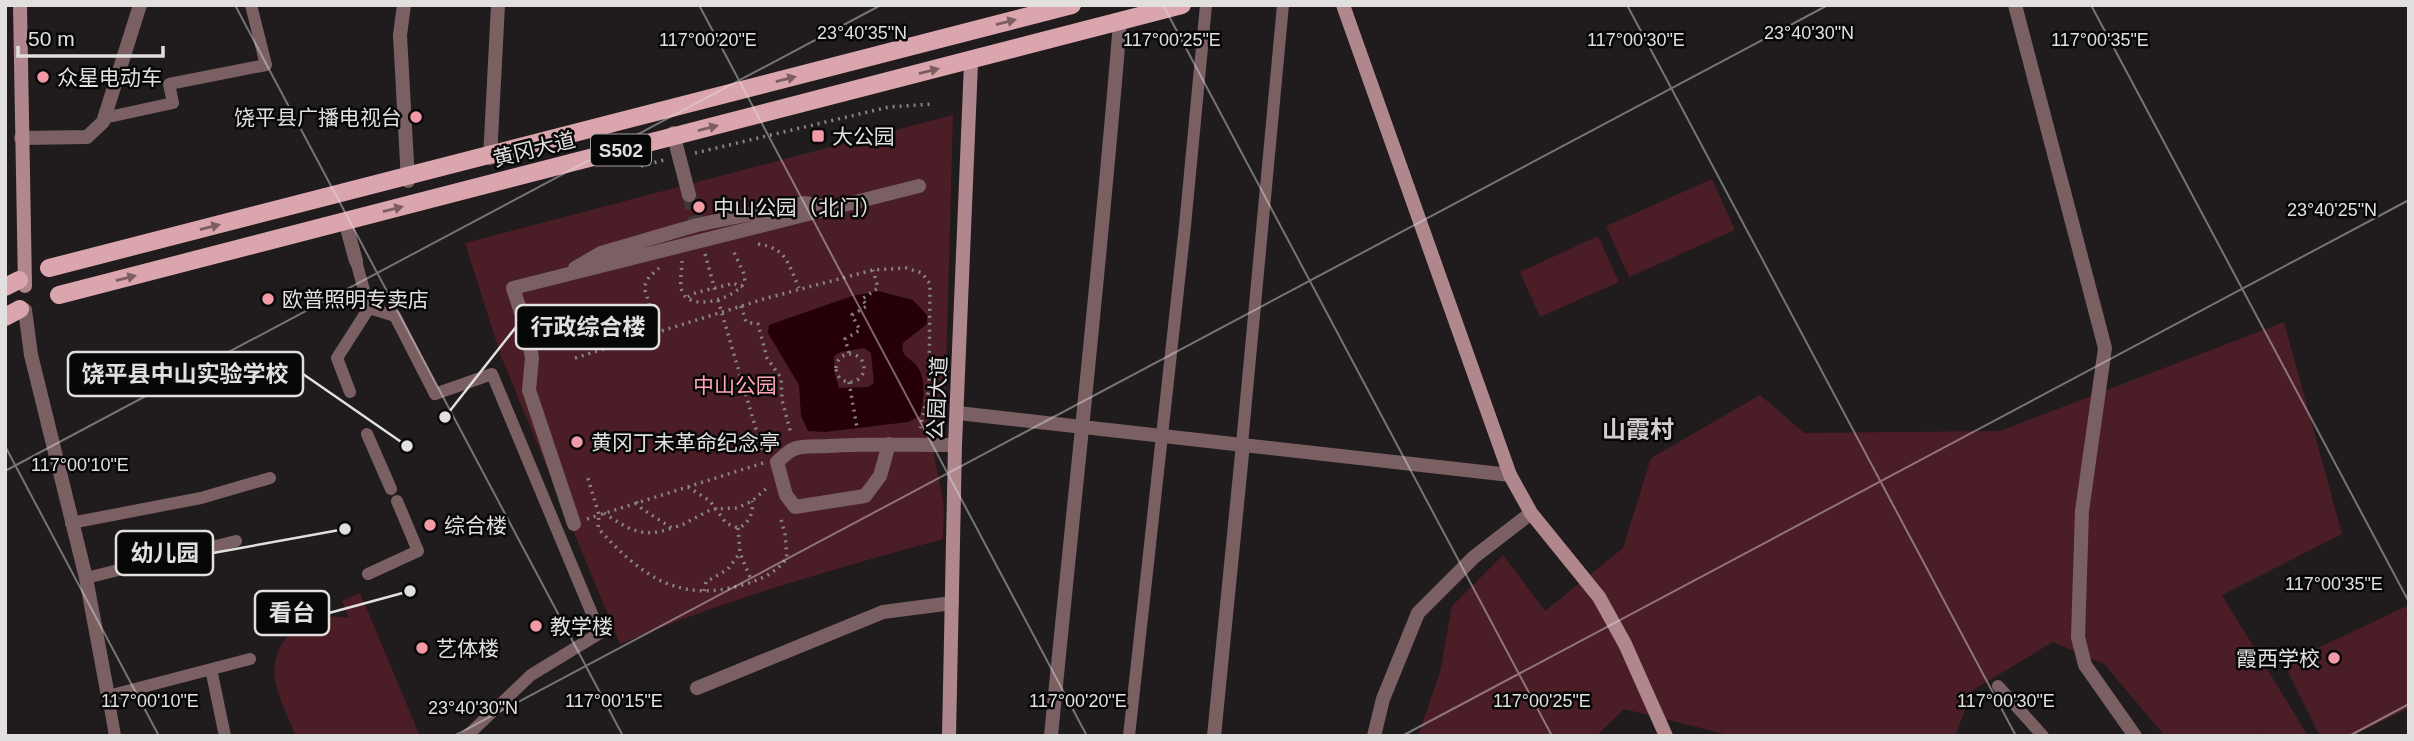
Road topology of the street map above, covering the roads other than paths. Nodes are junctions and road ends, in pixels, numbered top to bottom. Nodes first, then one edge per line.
1 (20, 5) edge
2 (140, 5) edge
3 (251, 5) edge
4 (404, 5) edge
5 (498, 5) edge
6 (1072, 5) edge
7 (1182, 5) edge
8 (1206, 5) edge
9 (1283, 5) edge
10 (1343, 5) edge
11 (2015, 5) edge
12 (1120, 22) dead end
13 (971, 63) dead end
14 (104, 118) junction
15 (673, 133) dead end
16 (21, 138) junction
17 (490, 158) dead end
18 (408, 181) dead end
19 (919, 186) dead end
20 (689, 195) tunnel mouth
21 (834, 208) junction
22 (345, 221) dead end
23 (356, 261) joint
24 (48, 268) dead end
25 (559, 277) junction
26 (16, 284) edge
27 (60, 295) dead end
28 (369, 308) junction
29 (17, 312) edge
30 (350, 392) dead end
31 (958, 413) junction
32 (1081, 426) junction
33 (367, 434) dead end
34 (1162, 435) junction
35 (889, 444) junction
36 (956, 444) junction
37 (1242, 444) junction
38 (1510, 475) junction
39 (270, 478) dead end
40 (391, 489) dead end
41 (397, 501) dead end
42 (1531, 513) junction
43 (71, 523) junction
44 (573, 524) dead end
45 (236, 541) dead end
46 (368, 574) dead end
47 (86, 578) junction
48 (952, 603) junction
49 (250, 659) dead end
50 (211, 669) junction
51 (1998, 686) dead end
52 (697, 688) dead end
53 (108, 696) junction
54 (115, 736) edge
55 (225, 736) edge
56 (467, 736) edge
57 (950, 736) edge
58 (1051, 736) edge
59 (1129, 736) edge
60 (1214, 736) edge
61 (1374, 736) edge
62 (1666, 736) edge
63 (2043, 736) edge
64 (2135, 736) edge

1 - 16 main road
2 - 14 street
3 - 14 lane
4 - 18 street
5 - 17 street
24 -> 6 main road, 黄冈大道 / S502
27 -> 7 main road, 黄冈大道 / S502
8 - 34 lane
9 - 37 lane
10 - 38 main road
11 - 64 street
12 - 32 street
13 - 31 main road, 公园大道
14 - 16 street
15 - 20 street
16 - 26 main road
19 - 21 street
21 - 25 street
21 - 25 street
22 - 23 street
23 - 28 lane
25 - 44 street
28 - 30 lane
28 - 56 lane
29 - 43 street
31 - 32 street
31 - 36 main road, 公园大道
32 - 34 street
32 - 58 street
33 - 40 lane
34 - 37 street
34 - 59 lane
35 - 35 street
35 - 36 street
36 - 48 main road, 公园大道
37 - 38 street
37 - 60 street
38 - 42 main road
39 - 43 lane
41 - 46 lane
42 - 61 street
42 - 62 main road
43 - 47 street
45 - 47 lane
47 - 53 street
48 - 52 street
48 - 57 main road, 公园大道
49 - 50 lane
50 - 53 lane
50 - 55 lane
51 - 63 lane
53 - 54 lane

